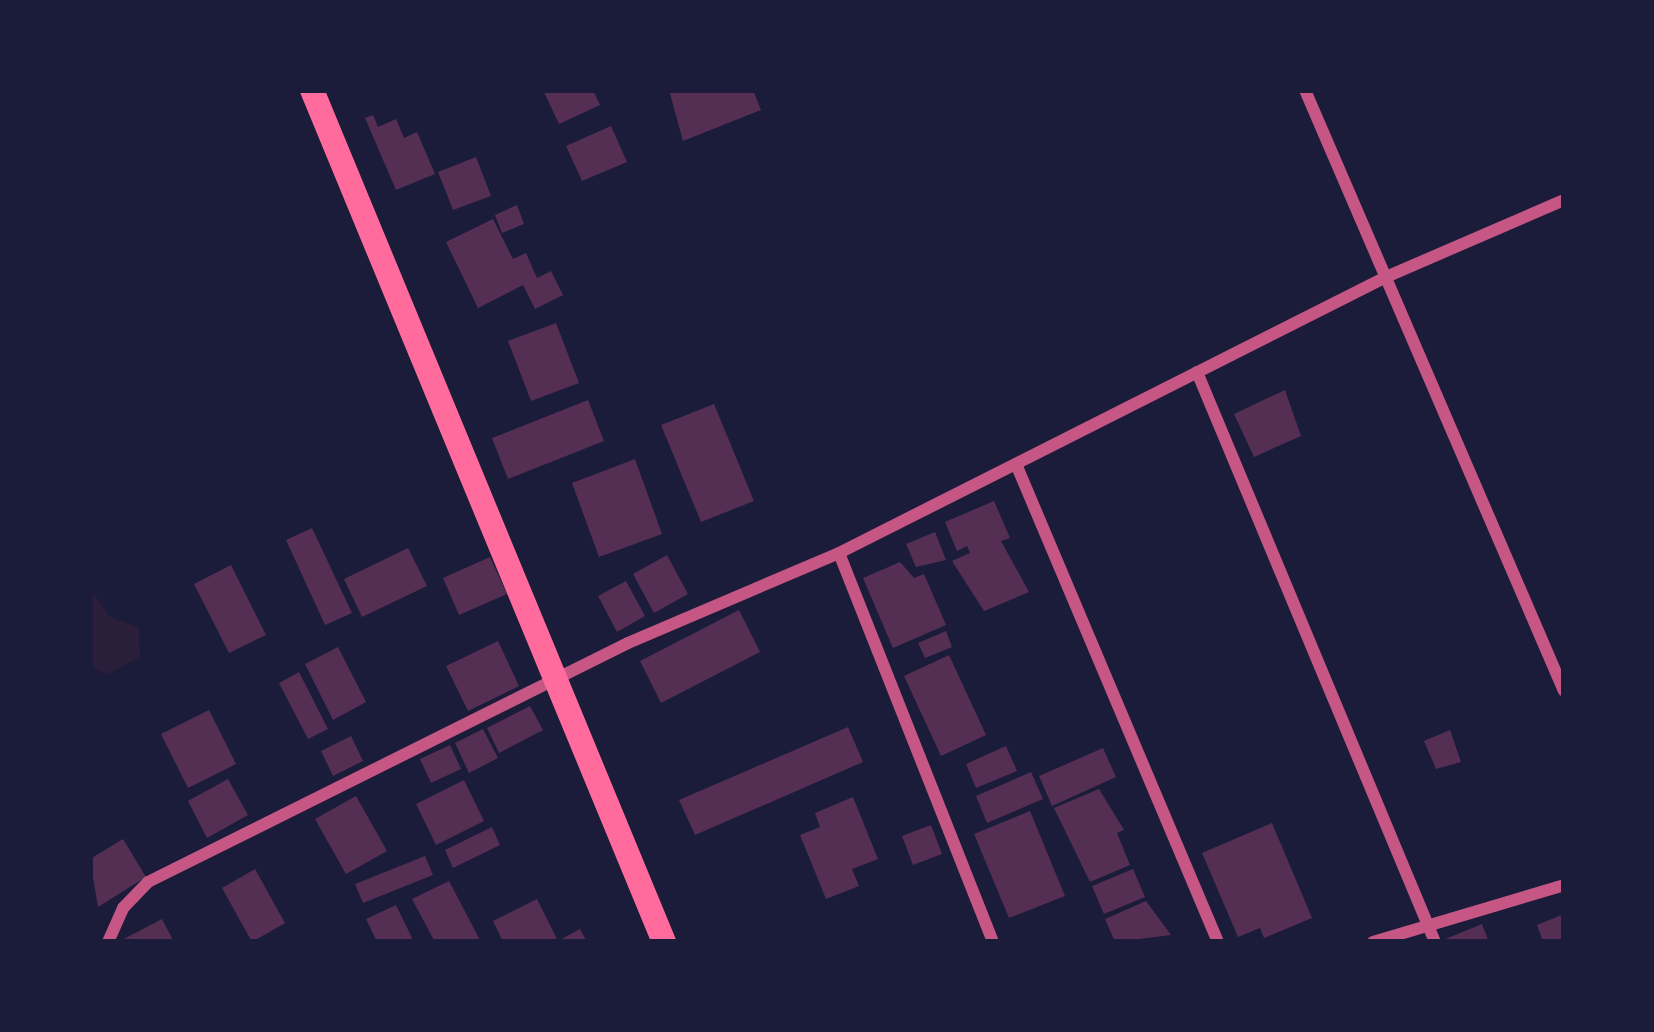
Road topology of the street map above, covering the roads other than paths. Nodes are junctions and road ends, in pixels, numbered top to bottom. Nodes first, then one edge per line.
1 (312, 90) edge
2 (1305, 90) edge
3 (1564, 200) edge
4 (1386, 277) junction
5 (1197, 372) junction
6 (1016, 464) junction
7 (839, 553) junction
8 (558, 680) junction
9 (1564, 691) edge
10 (1564, 885) edge
11 (1427, 922) junction
12 (107, 942) edge
13 (664, 942) edge
14 (994, 942) edge
15 (1218, 942) edge
16 (1373, 942) edge
17 (1435, 942) edge

1 - 8 main road
2 - 4 street
3 - 4 street
4 - 5 street
4 - 9 street
5 - 6 street
5 - 11 street
6 - 7 street
6 - 15 street
7 - 8 street
7 - 14 street
8 - 12 street
8 - 13 main road
10 - 11 street
11 - 16 street
11 - 17 street

